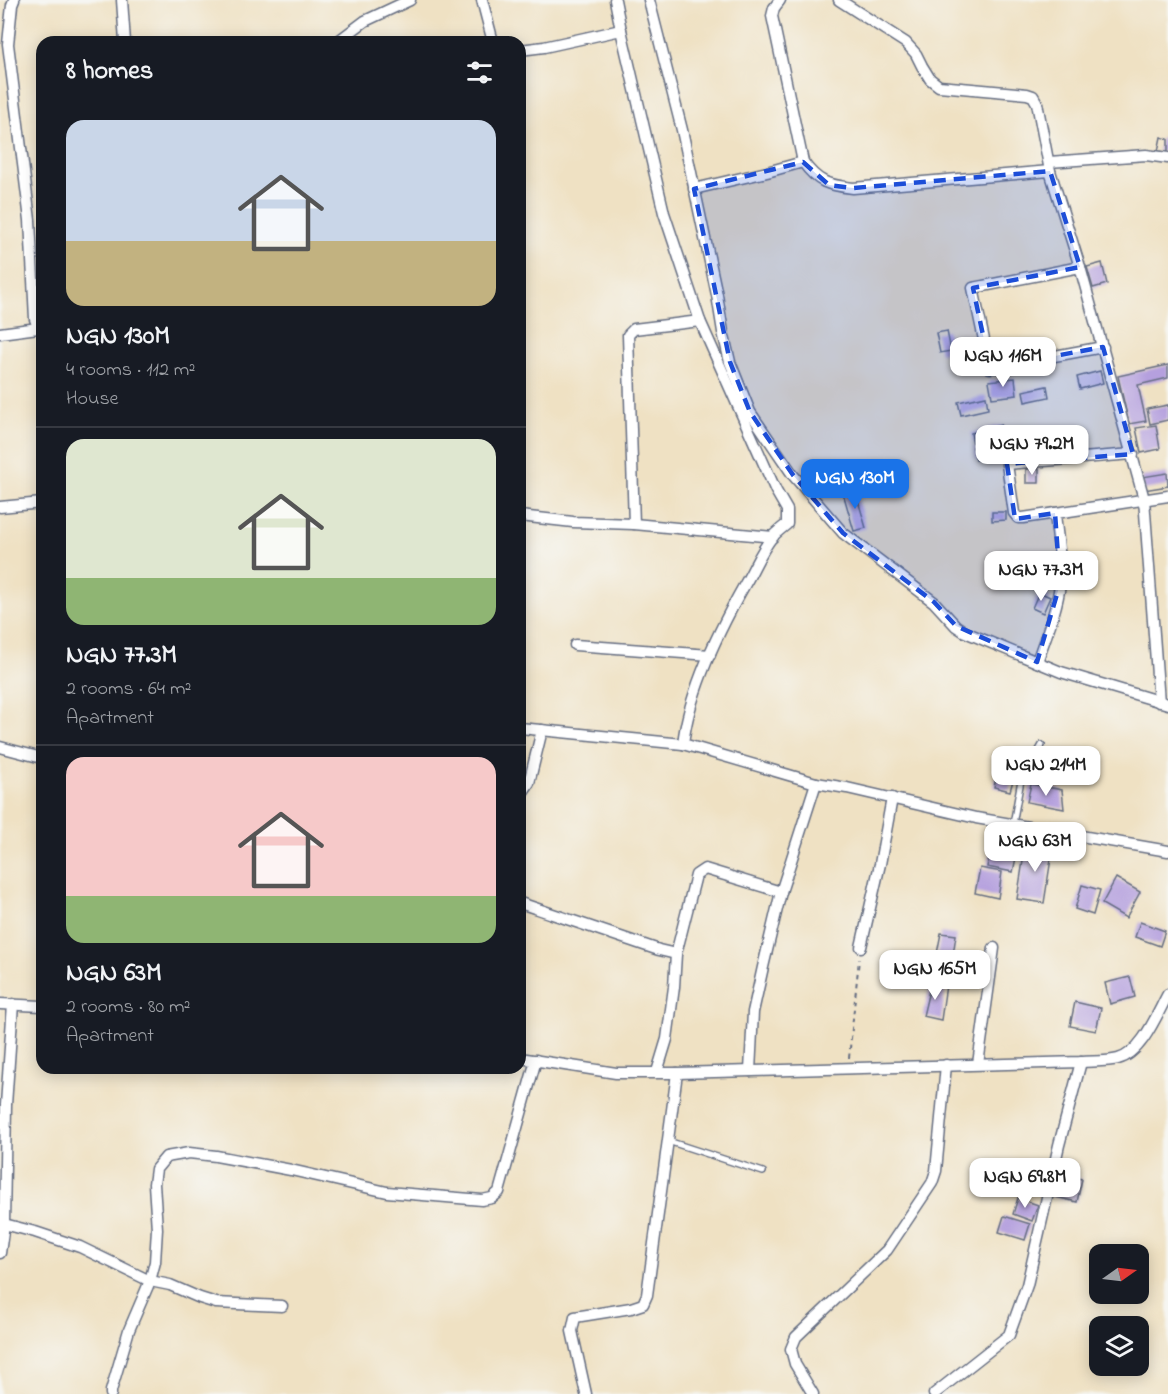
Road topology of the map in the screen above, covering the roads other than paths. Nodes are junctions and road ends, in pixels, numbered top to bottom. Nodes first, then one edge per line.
1 (14, 0) edge
2 (122, 0) edge
3 (410, 0) edge
4 (482, 0) edge
5 (615, 0) edge
6 (649, 0) edge
7 (780, 0) edge
8 (839, 0) edge
9 (621, 30) junction
10 (125, 36) edge
11 (345, 36) edge
12 (491, 36) edge
13 (526, 49) edge
14 (1168, 158) edge
15 (803, 162) junction
16 (1049, 166) junction
17 (694, 189) junction
18 (1080, 267) junction
19 (36, 321) edge
20 (700, 321) junction
21 (36, 328) edge
22 (0, 333) edge
23 (1103, 347) junction
24 (1132, 454) junction
25 (1168, 496) edge
26 (1144, 499) junction
27 (36, 504) edge
28 (0, 507) edge
29 (1054, 513) junction
30 (526, 517) edge
31 (634, 524) junction
32 (773, 537) junction
33 (575, 645) dead end
34 (710, 655) junction
35 (1037, 662) junction
36 (1163, 703) edge
37 (526, 729) edge
38 (542, 730) junction
39 (683, 744) junction
40 (1042, 745) dead end
41 (0, 747) edge
42 (36, 756) edge
43 (816, 783) junction
44 (526, 787) edge
45 (892, 798) junction
46 (1013, 824) junction
47 (1168, 851) edge
48 (781, 892) junction
49 (526, 905) edge
50 (861, 947) road end
51 (994, 948) dead end
52 (676, 954) junction
53 (1168, 994) edge
54 (0, 1004) edge
55 (13, 1004) junction
56 (36, 1006) edge
57 (526, 1059) edge
58 (536, 1060) junction
59 (1081, 1062) junction
60 (978, 1064) junction
61 (946, 1065) junction
62 (750, 1071) junction
63 (657, 1072) junction
64 (677, 1073) junction
65 (668, 1141) junction
66 (764, 1172) dead end
67 (2, 1208) edge
68 (4, 1224) junction
69 (0, 1252) edge
70 (150, 1281) junction
71 (282, 1306) dead end
72 (111, 1394) edge
73 (586, 1394) edge
74 (813, 1394) edge
75 (934, 1394) edge

1 - 19 street
2 - 10 street
3 - 11 street
4 - 12 street
5 - 9 street
6 - 17 street
7 - 15 street
8 - 16 street
9 - 13 street
9 - 20 street
14 - 16 street
15 - 16 street
15 - 17 street
16 - 18 street
17 - 35 street
18 - 23 street
18 - 23 street
20 - 31 street
20 - 32 street
21 - 22 street
23 - 24 street
24 - 26 street
24 - 29 street
25 - 26 street
26 - 29 street
26 - 36 street
27 - 28 street
29 - 35 street
30 - 31 street
31 - 32 street
32 - 34 street
33 - 34 street
34 - 39 street
35 - 36 street
37 - 38 street
38 - 39 street
38 - 44 street
39 - 43 street
40 - 46 lane
41 - 42 street
43 - 45 street
43 - 48 street
45 - 46 street
45 - 50 street
46 - 47 street
48 - 52 street
48 - 62 street
49 - 52 street
51 - 60 street
52 - 63 street
53 - 59 street
54 - 55 street
55 - 56 street
55 - 67 street
57 - 58 street
58 - 63 street
58 - 70 street
59 - 60 street
59 - 75 street
60 - 61 street
61 - 62 street
61 - 74 street
62 - 64 street
63 - 64 street
64 - 65 street
65 - 66 lane
65 - 73 street
67 - 68 street
68 - 69 street
68 - 70 street
70 - 71 street
70 - 72 street

